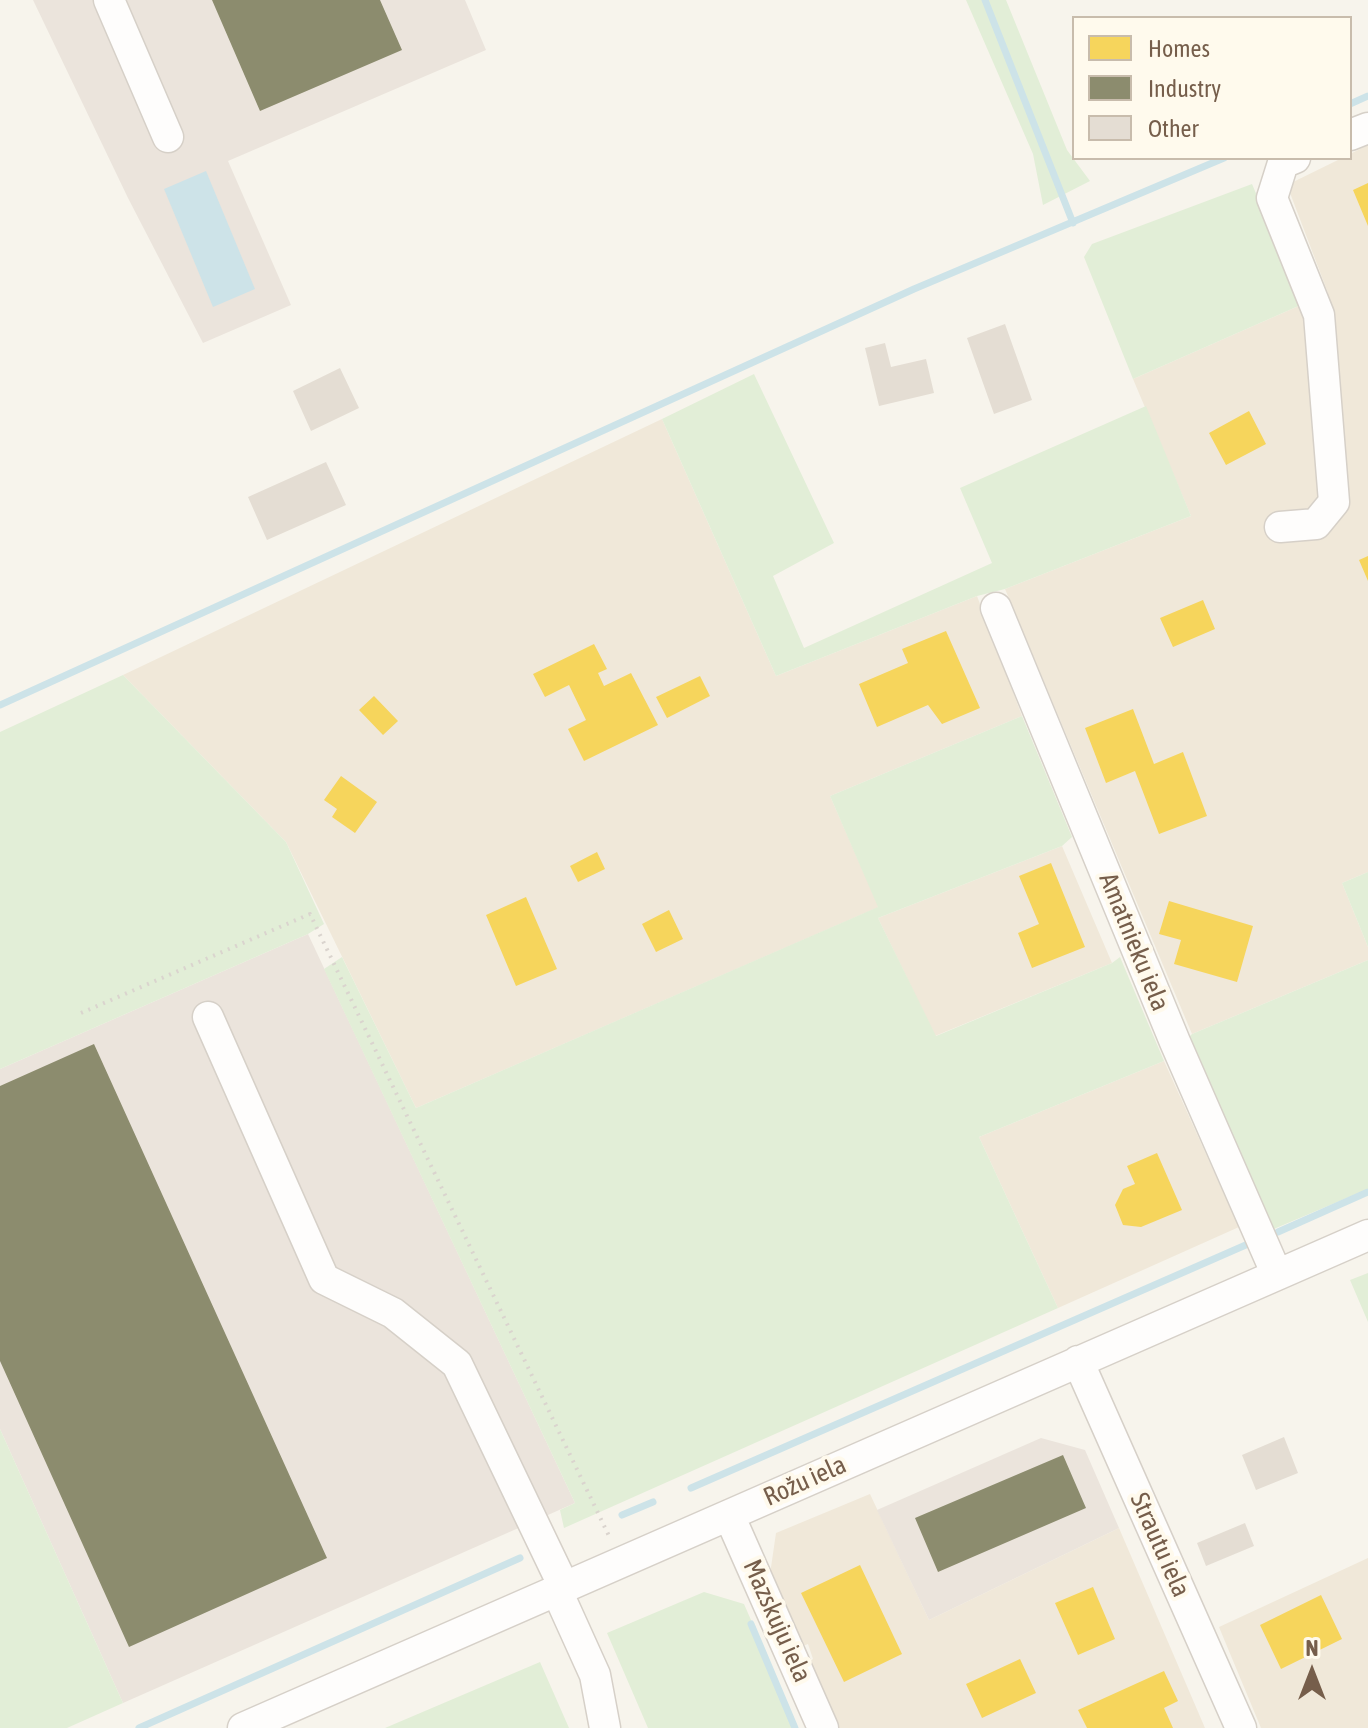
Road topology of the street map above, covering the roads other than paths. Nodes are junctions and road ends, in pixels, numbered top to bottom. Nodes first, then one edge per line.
1 (109, 0) edge
2 (168, 137) dead end
3 (1289, 160) edge
4 (1280, 527) dead end
5 (996, 608) dead end
6 (208, 1017) dead end
7 (1368, 1235) edge
8 (1277, 1275) junction
9 (1078, 1361) junction
10 (729, 1515) junction
11 (561, 1589) junction
12 (243, 1728) edge
13 (605, 1728) edge
14 (823, 1728) edge
15 (1241, 1728) edge

1 - 2 street
3 - 4 street
5 - 8 street, Amatnieku iela
6 - 11 street
7 - 8 street, Rožu iela
8 - 9 street, Rožu iela
9 - 10 street, Rožu iela
9 - 15 street, Strautu iela
10 - 11 street, Rožu iela
10 - 14 street, Mazskuju iela
11 - 12 street, Rožu iela
11 - 13 street

